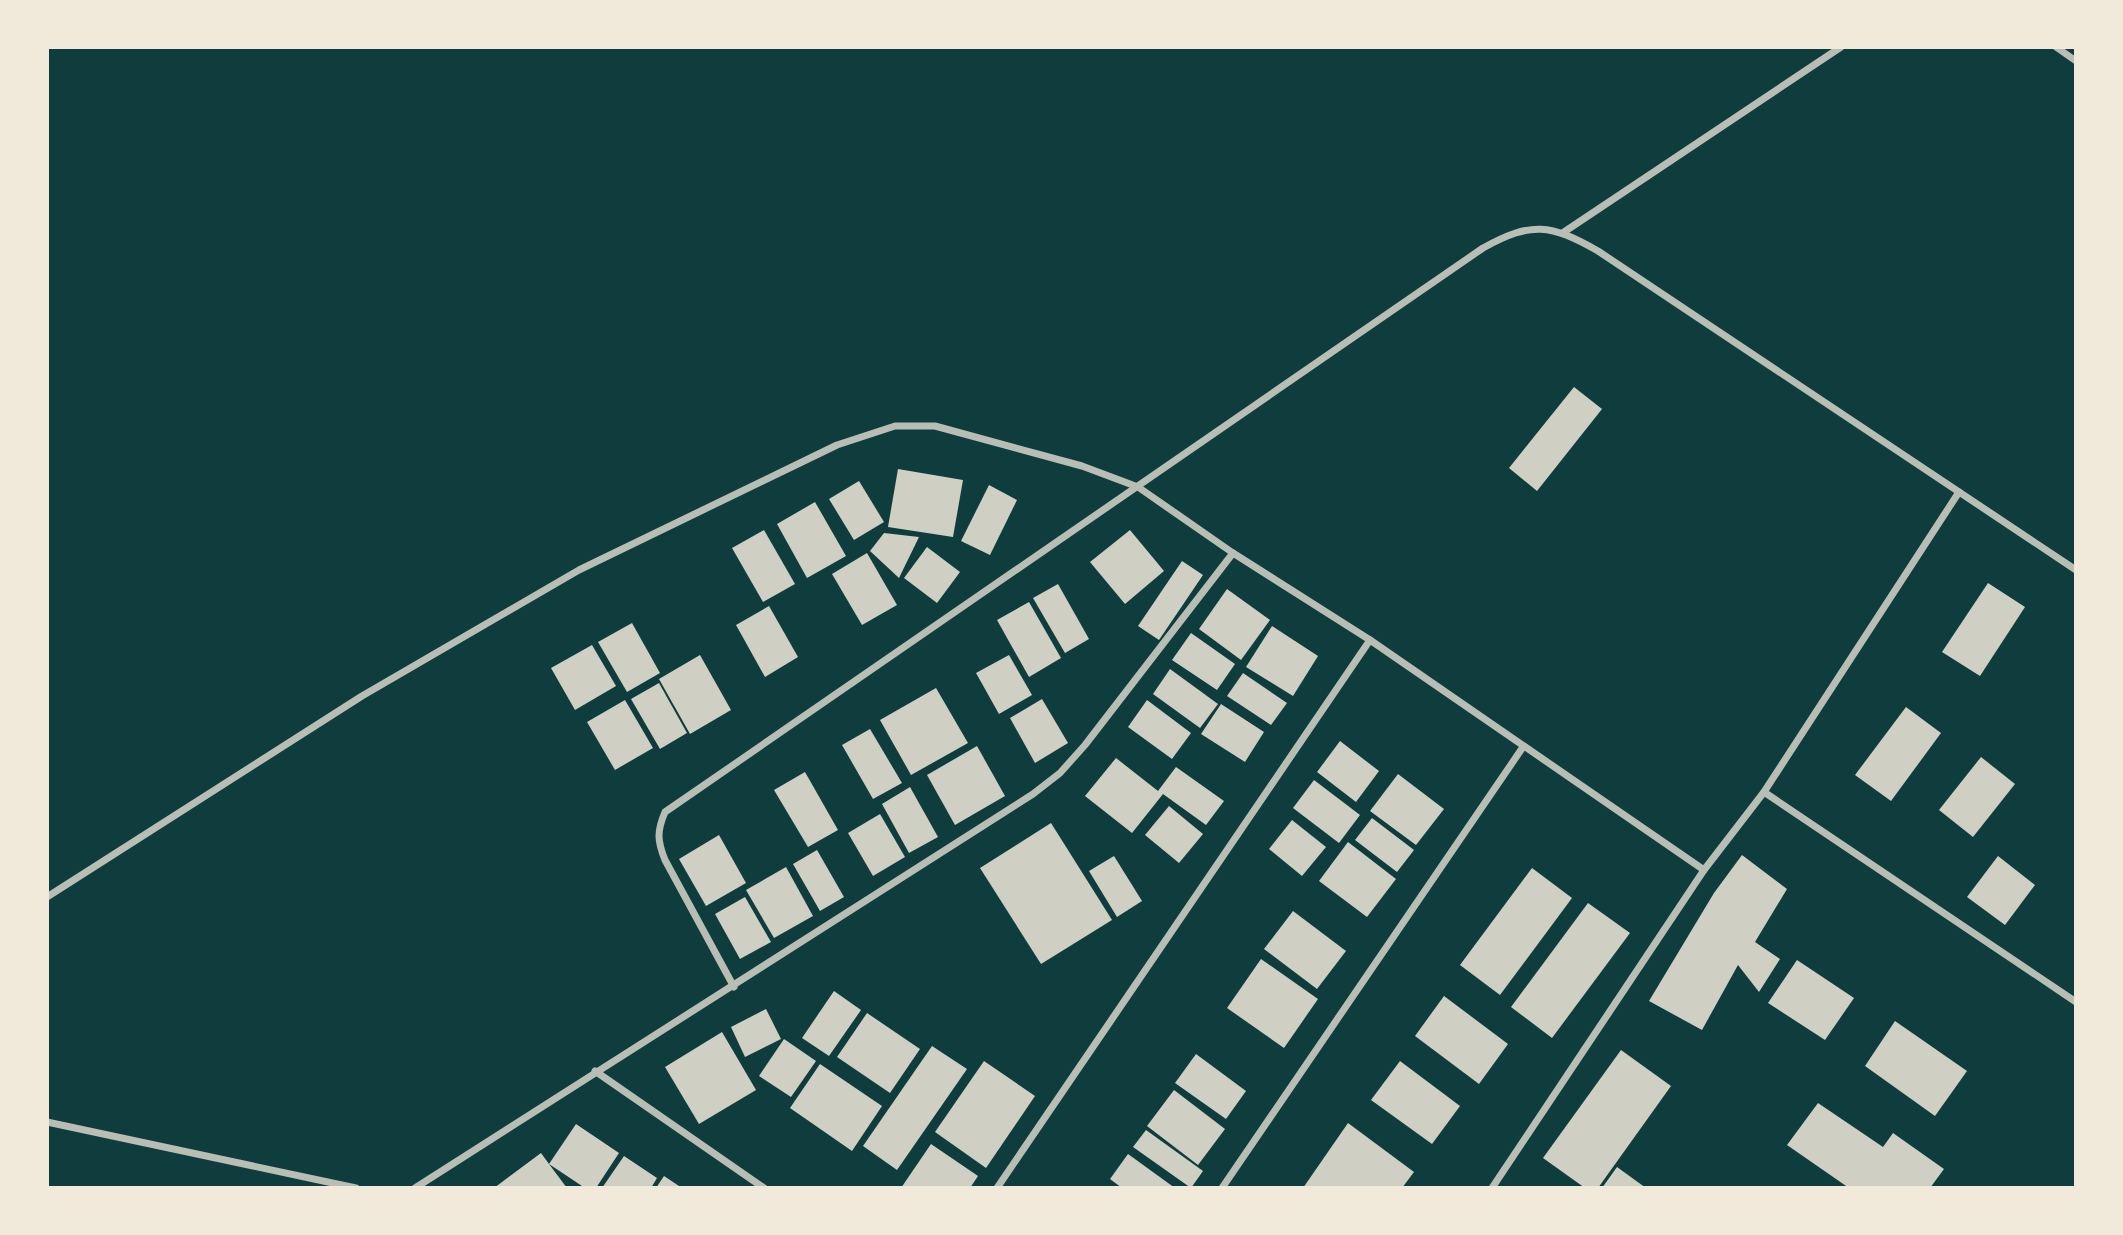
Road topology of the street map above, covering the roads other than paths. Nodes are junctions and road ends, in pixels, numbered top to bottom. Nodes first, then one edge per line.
1 (1841, 47) edge
2 (2056, 47) edge
3 (2076, 61) edge
4 (1564, 232) junction
5 (1138, 487) junction
6 (1959, 492) junction
7 (1233, 553) junction
8 (2076, 570) edge
9 (1370, 640) junction
10 (1523, 747) junction
11 (1764, 792) junction
12 (1704, 870) junction
13 (47, 897) edge
14 (734, 986) junction
15 (2076, 1002) edge
16 (596, 1071) junction
17 (47, 1122) edge
18 (356, 1188) edge
19 (415, 1188) edge
20 (764, 1188) edge
21 (997, 1188) edge
22 (1222, 1188) edge
23 (1492, 1188) edge

1 - 4 street
2 - 3 street
4 - 5 street
4 - 6 street
5 - 7 street
5 - 13 street
5 - 14 street
6 - 8 street
6 - 11 street
7 - 9 street
7 - 14 street
9 - 10 street
9 - 21 street
10 - 12 street
10 - 22 street
11 - 12 street
11 - 15 street
12 - 23 street
14 - 16 street
16 - 19 street
16 - 20 street
17 - 18 street

